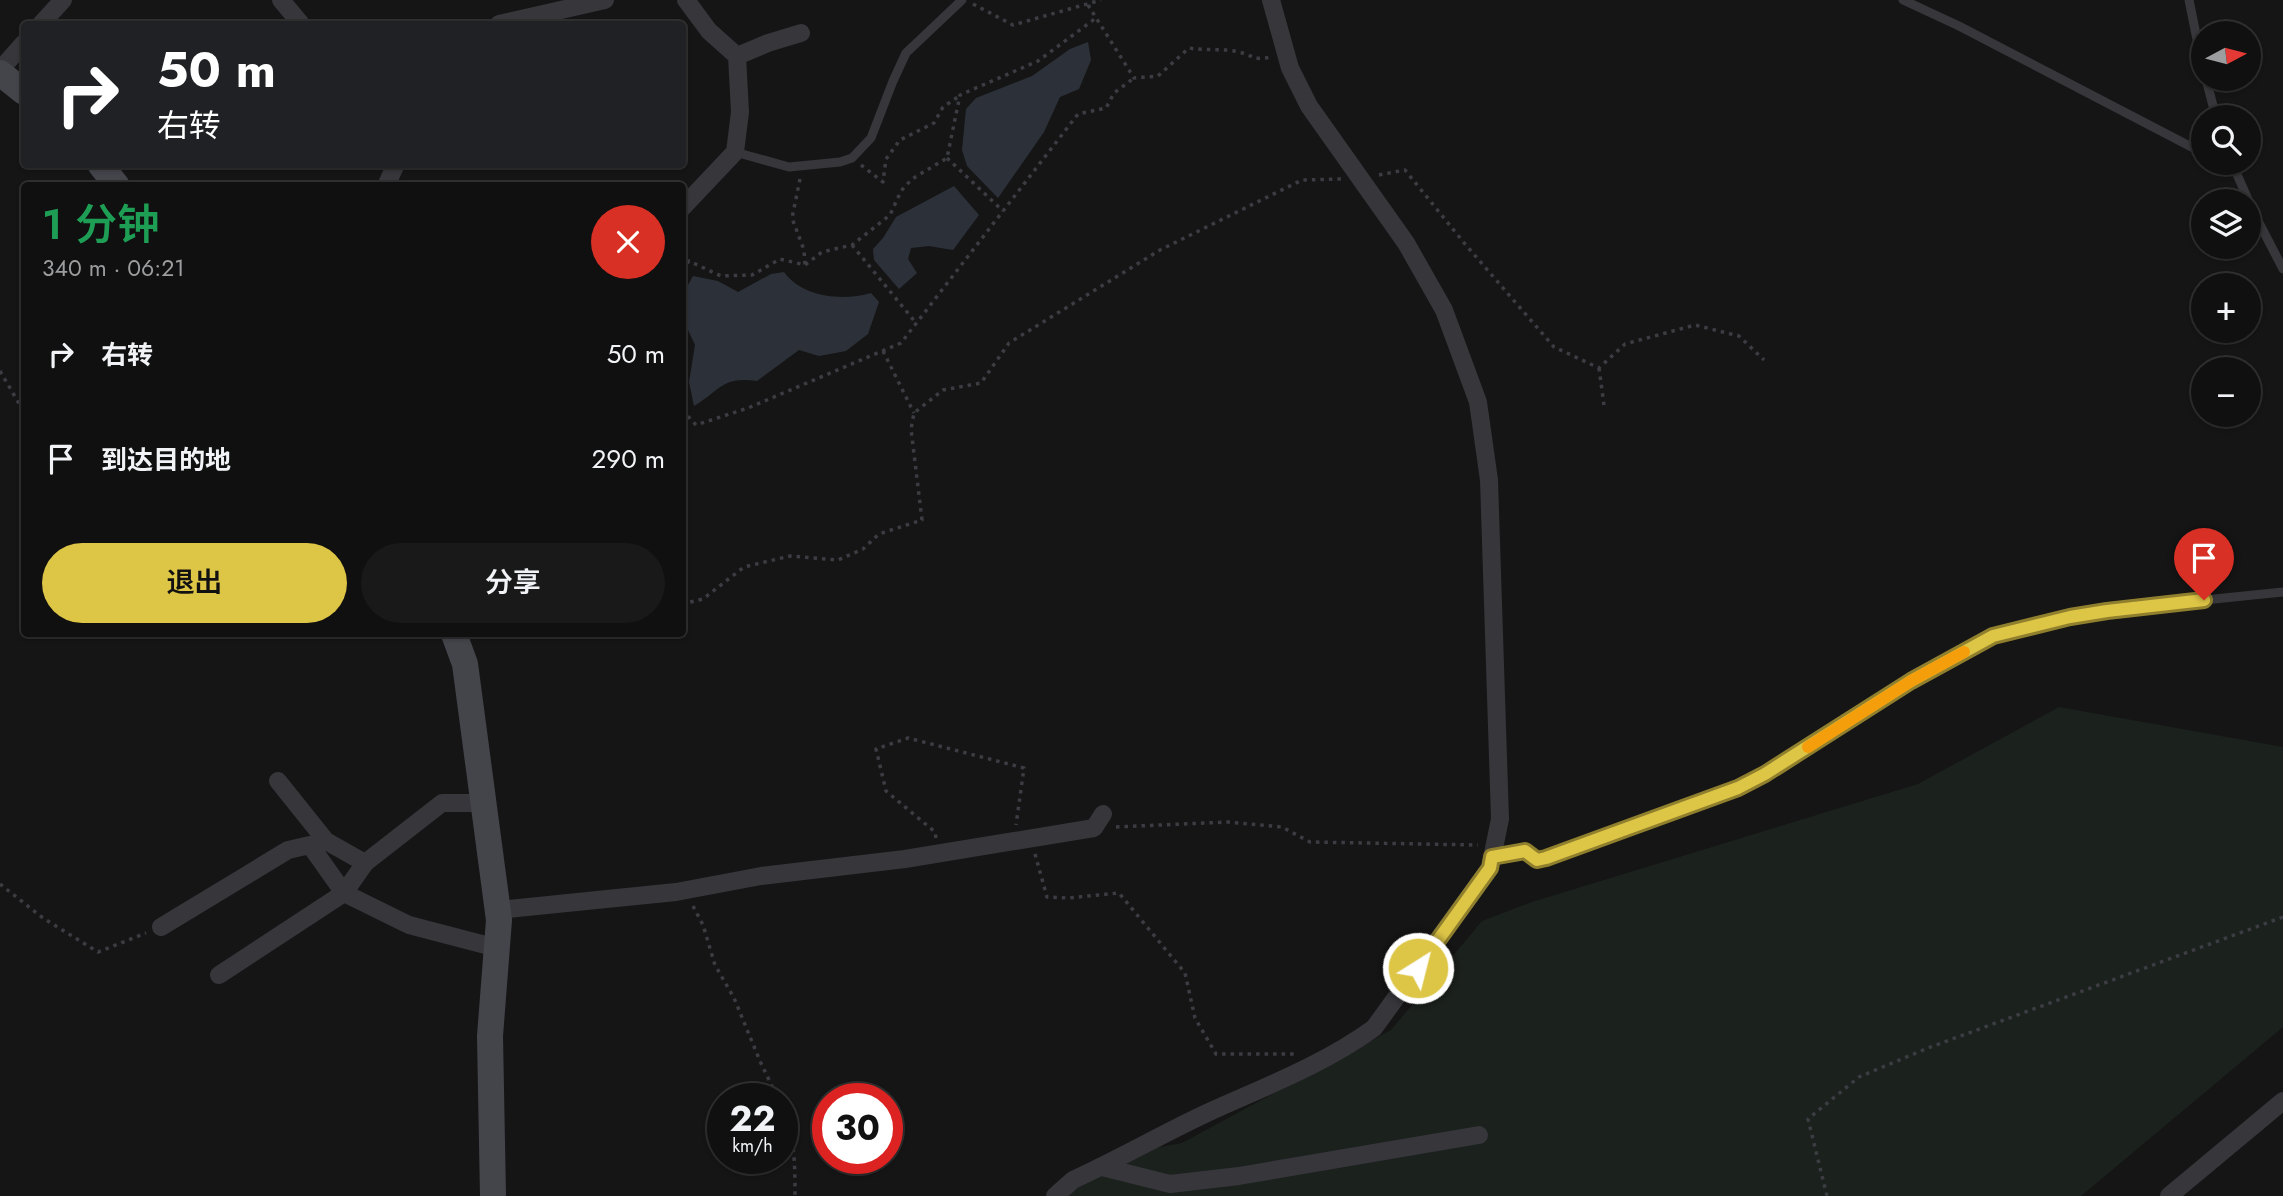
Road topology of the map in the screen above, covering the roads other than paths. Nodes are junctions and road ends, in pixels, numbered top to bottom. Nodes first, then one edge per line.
1 (63, 0) edge
2 (281, 0) edge
3 (605, 0) edge
4 (686, 0) edge
5 (964, 0) edge
6 (1271, 0) edge
7 (1903, 0) edge
8 (2189, 0) edge
9 (44, 21) edge
10 (299, 21) edge
11 (512, 21) edge
12 (2193, 21) edge
13 (801, 33) dead end
14 (21, 46) edge
15 (737, 56) junction
16 (0, 71) edge
17 (21, 89) edge
18 (2191, 147) edge
19 (735, 152) junction
20 (103, 168) edge
21 (2237, 175) edge
22 (114, 182) edge
23 (686, 204) edge
24 (2283, 269) edge
25 (2283, 592) edge
26 (455, 637) edge
27 (278, 781) dead end
28 (485, 803) junction
29 (1099, 821) road end
30 (1493, 851) junction
31 (365, 863) junction
32 (344, 893) junction
33 (498, 910) junction
34 (161, 927) road end
35 (497, 948) junction
36 (219, 975) dead end
37 (2283, 1101) edge
38 (1479, 1135) dead end
39 (1102, 1167) junction
40 (493, 1196) edge
41 (1055, 1196) edge
42 (2169, 1196) edge

1 - 9 street
2 - 10 street
3 - 11 street
4 - 15 street
5 - 19 lane
6 - 30 street
7 - 18 lane
8 - 12 lane
13 - 15 street
14 - 16 street
15 - 19 street
16 - 17 street
19 - 23 street
20 - 22 street
21 - 24 lane
25 - 30 lane
26 - 28 street
27 - 31 street
28 - 31 street
28 - 33 street
29 - 33 street
30 - 39 street
31 - 32 street
32 - 34 street
32 - 35 street
32 - 36 street
33 - 35 street
35 - 40 street
37 - 42 street
38 - 39 street
39 - 41 street

